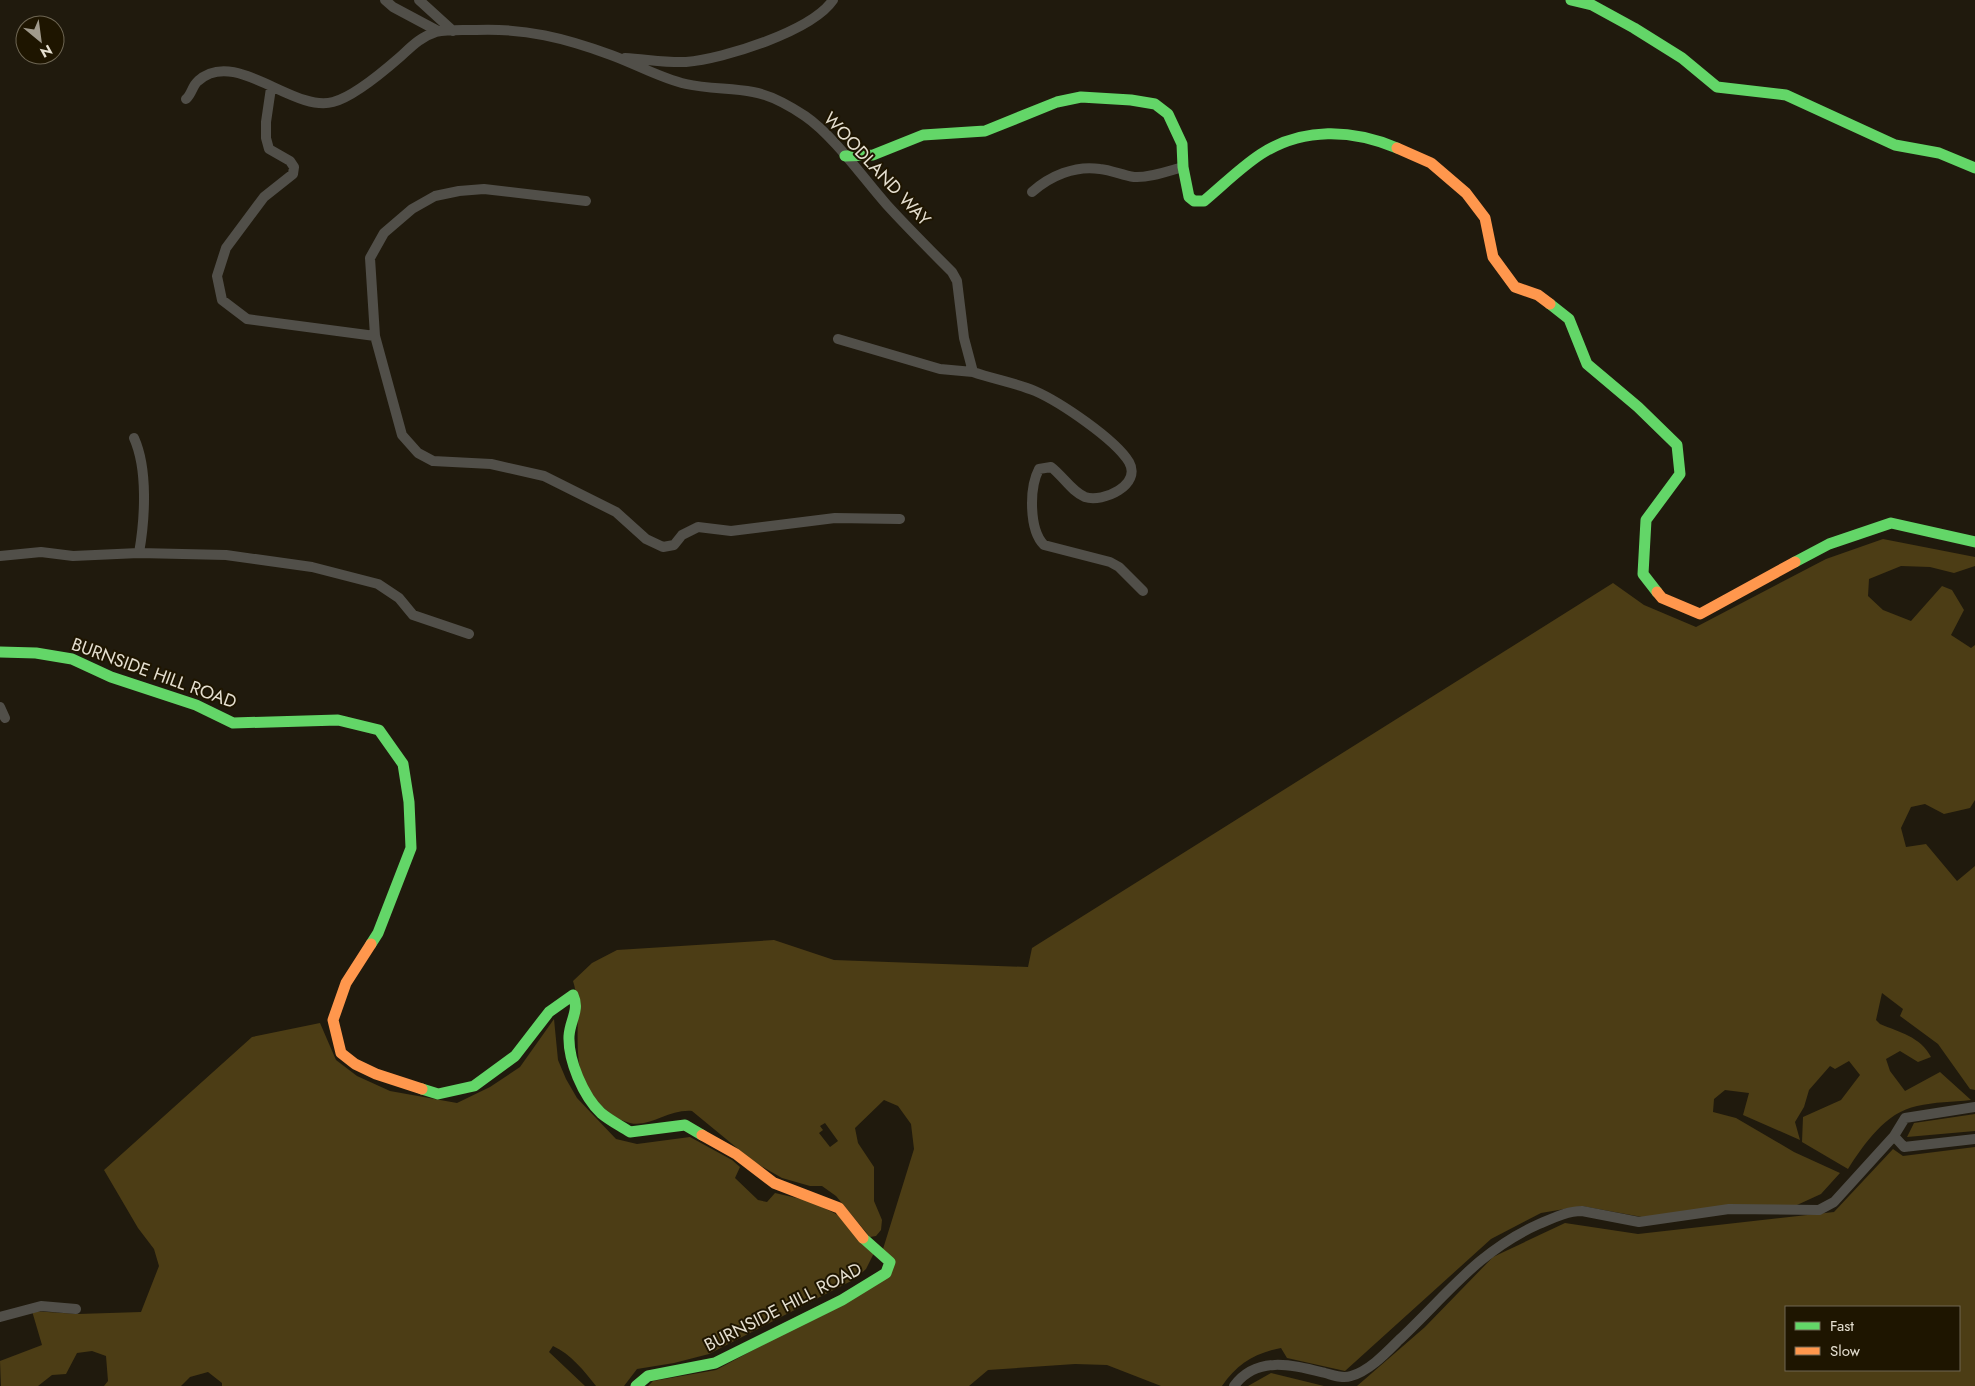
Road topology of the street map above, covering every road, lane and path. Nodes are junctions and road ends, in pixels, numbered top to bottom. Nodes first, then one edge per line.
1 (385, 0) edge
2 (419, 0) edge
3 (833, 0) edge
4 (1571, 0) edge
5 (438, 31) junction
6 (453, 31) junction
7 (616, 58) junction
8 (271, 88) junction
9 (186, 99) dead end
10 (845, 156) junction
11 (1183, 167) junction
12 (1975, 168) edge
13 (1032, 192) dead end
14 (586, 201) dead end
15 (376, 336) junction
16 (838, 339) dead end
17 (973, 372) junction
18 (134, 438) dead end
19 (900, 519) dead end
20 (1975, 542) edge
21 (139, 553) junction
22 (0, 556) edge
23 (1143, 591) dead end
24 (468, 634) dead end
25 (0, 652) edge
26 (0, 707) edge
27 (5, 718) dead end
28 (1975, 1107) edge
29 (1894, 1136) junction
30 (1975, 1139) edge
31 (76, 1309) dead end
32 (0, 1317) edge
33 (636, 1386) edge
34 (1234, 1386) edge

1 - 5 street
2 - 6 street
3 - 7 street
4 - 12 street
5 - 6 street, WOODLAND WAY
5 - 8 street, WOODLAND WAY
6 - 7 street, WOODLAND WAY
7 - 10 street, WOODLAND WAY
8 - 9 street, WOODLAND WAY
8 - 15 street
10 - 11 street
10 - 17 street, WOODLAND WAY
11 - 13 street
11 - 20 street
14 - 15 street
15 - 19 street
16 - 17 street
17 - 23 street
18 - 21 street
21 - 22 street
21 - 24 street
25 - 33 street, BURNSIDE HILL ROAD
26 - 27 street
28 - 29 street
29 - 30 street
29 - 34 street
31 - 32 street

